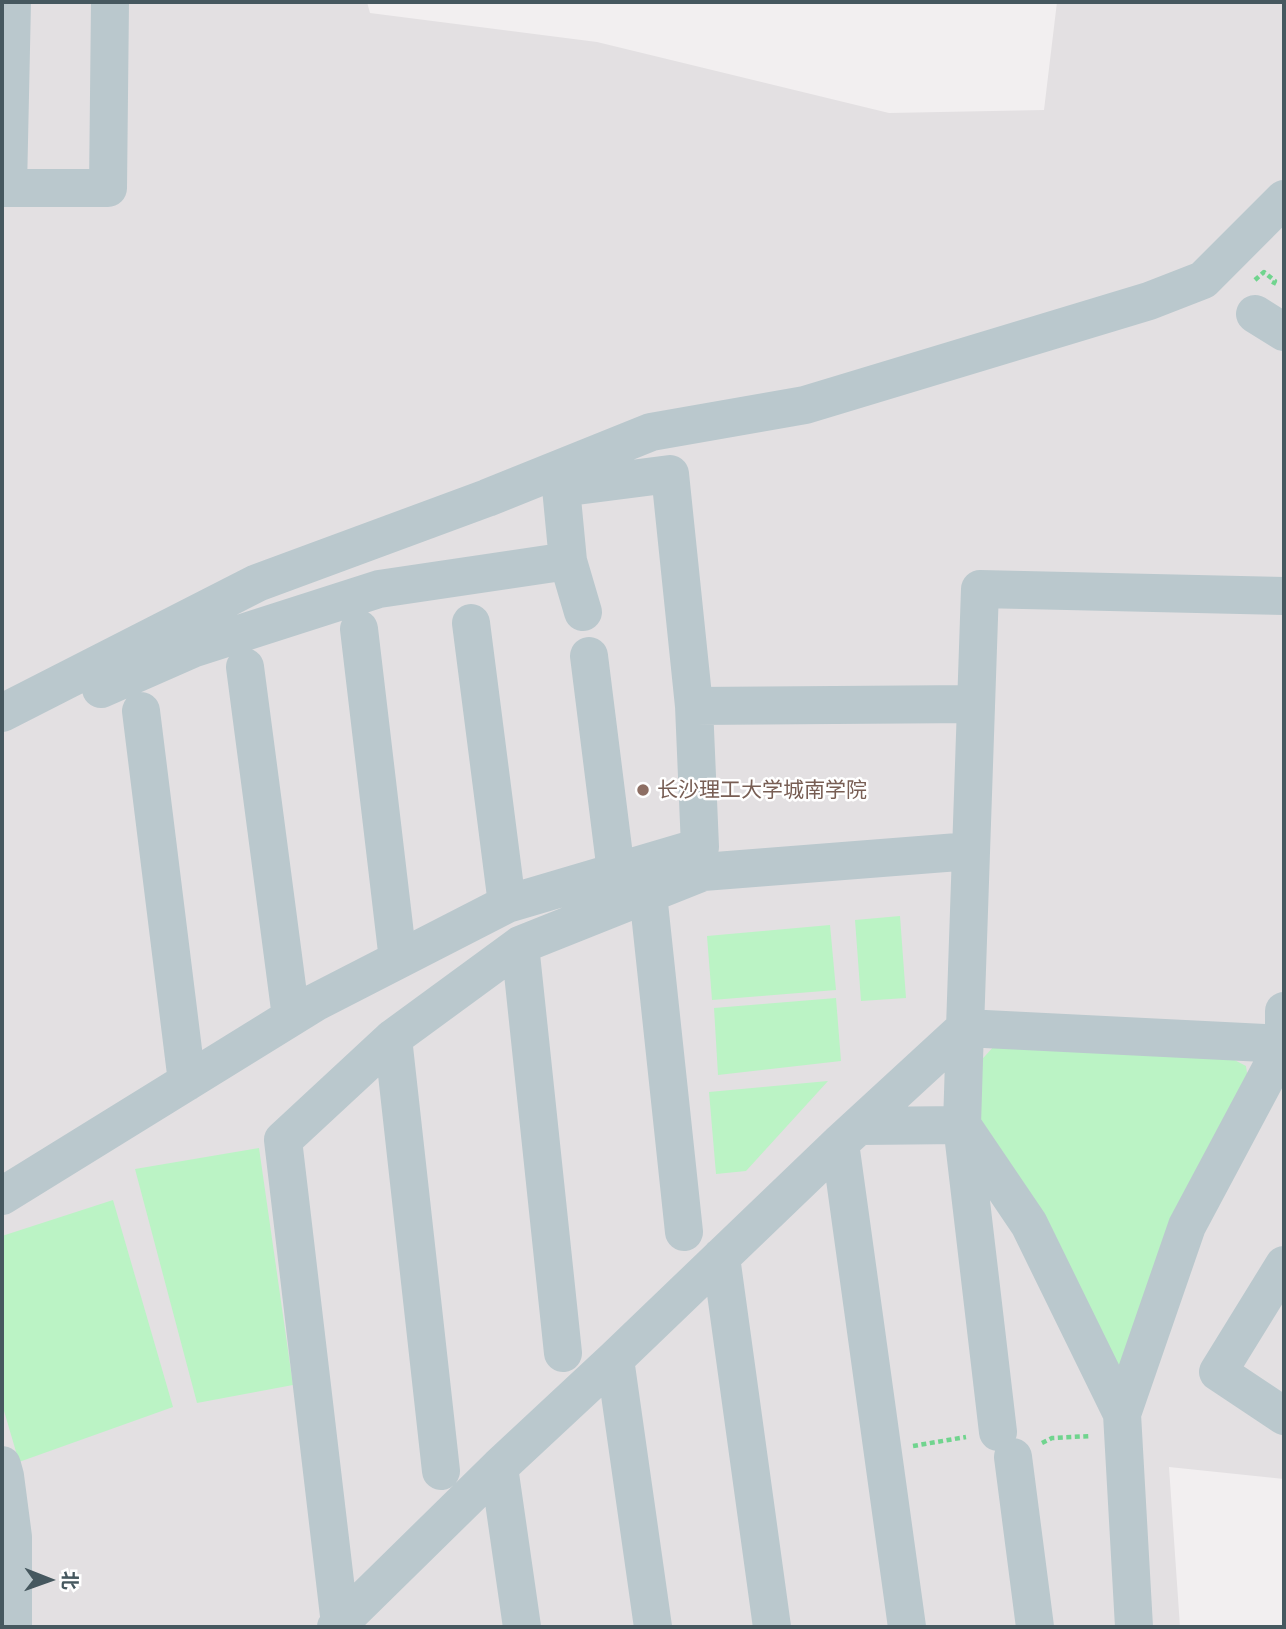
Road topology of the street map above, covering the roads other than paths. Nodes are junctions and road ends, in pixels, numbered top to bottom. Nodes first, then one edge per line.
1 (12, 2) edge
2 (110, 2) edge
3 (5, 188) edge
4 (1284, 199) edge
5 (568, 561) junction
6 (1284, 596) edge
7 (583, 612) dead end
8 (471, 623) dead end
9 (359, 629) dead end
10 (589, 656) dead end
11 (245, 667) dead end
12 (975, 704) junction
13 (694, 706) junction
14 (141, 710) dead end
15 (2, 713) edge
16 (2, 730) edge
17 (971, 852) junction
18 (616, 872) junction
19 (648, 894) junction
20 (507, 904) junction
21 (520, 945) junction
22 (398, 960) junction
23 (1284, 1011) edge
24 (291, 1017) junction
25 (965, 1028) junction
26 (393, 1038) junction
27 (1284, 1044) edge
28 (187, 1082) junction
29 (962, 1125) junction
30 (849, 1134) junction
31 (2, 1196) edge
32 (684, 1232) dead end
33 (721, 1257) junction
34 (1284, 1265) edge
35 (563, 1353) dead end
36 (615, 1359) junction
37 (1122, 1414) junction
38 (1284, 1416) edge
39 (499, 1467) junction
40 (441, 1471) dead end
41 (3, 1473) edge
42 (338, 1626) edge
43 (13, 1627) edge
44 (522, 1627) edge
45 (653, 1627) edge
46 (772, 1627) edge
47 (907, 1627) edge
48 (1035, 1627) edge
49 (1134, 1627) edge

1 - 3 street
2 - 3 street
4 - 15 street
5 - 7 street
5 - 13 street
5 - 16 street
6 - 12 street
8 - 20 street
9 - 22 street
10 - 18 street
11 - 24 street
12 - 13 street
12 - 17 street
13 - 18 street
14 - 28 street
17 - 19 street
17 - 25 street
18 - 20 street
19 - 21 street
19 - 32 street
20 - 22 street
21 - 26 street
21 - 35 street
22 - 24 street
23 - 27 street
24 - 28 street
25 - 27 street
25 - 29 street
25 - 30 street
26 - 40 street
26 - 42 street
27 - 37 street
28 - 31 street
29 - 30 street
29 - 37 street
29 - 48 street
30 - 33 street
30 - 47 street
33 - 36 street
33 - 46 street
34 - 38 street
36 - 39 street
36 - 45 street
37 - 49 street
39 - 42 street
39 - 44 street
41 - 43 street

